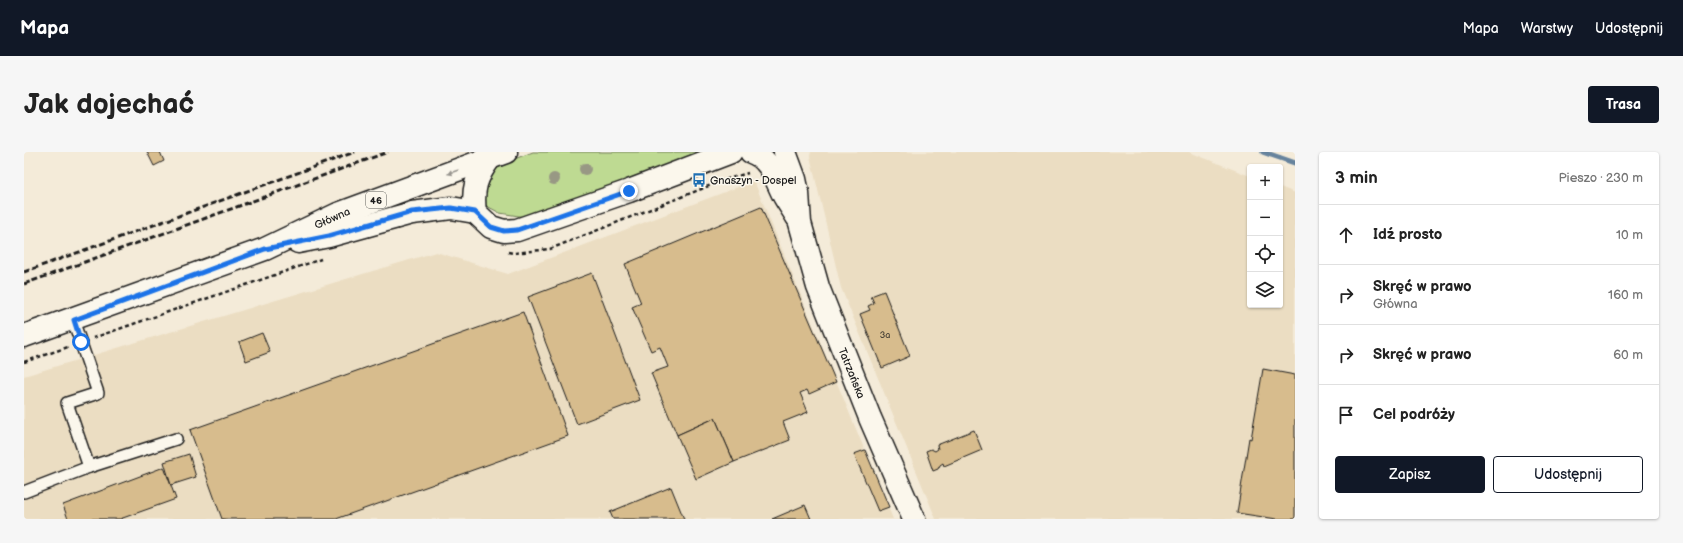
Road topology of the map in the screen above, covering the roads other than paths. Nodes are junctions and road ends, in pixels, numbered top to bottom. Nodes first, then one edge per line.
1 (731, 152) edge
2 (751, 152) edge
3 (785, 152) edge
4 (498, 155) edge
5 (475, 212) junction
6 (800, 223) junction
7 (265, 249) junction
8 (74, 320) junction
9 (24, 336) edge
10 (176, 439) dead end
11 (89, 467) junction
12 (24, 492) edge
13 (914, 519) edge

1 - 5 main road
2 - 6 main road, Tatrzańska
3 - 6 main road, Tatrzańska
4 - 5 main road, 46
4 -> 7 main road, Główna / 46
5 - 7 main road, Główna / 46
6 - 13 main road, Tatrzańska
7 - 8 main road, Główna / 46
8 - 9 main road, Główna / 46
8 - 11 lane
10 - 11 lane
11 - 12 lane

